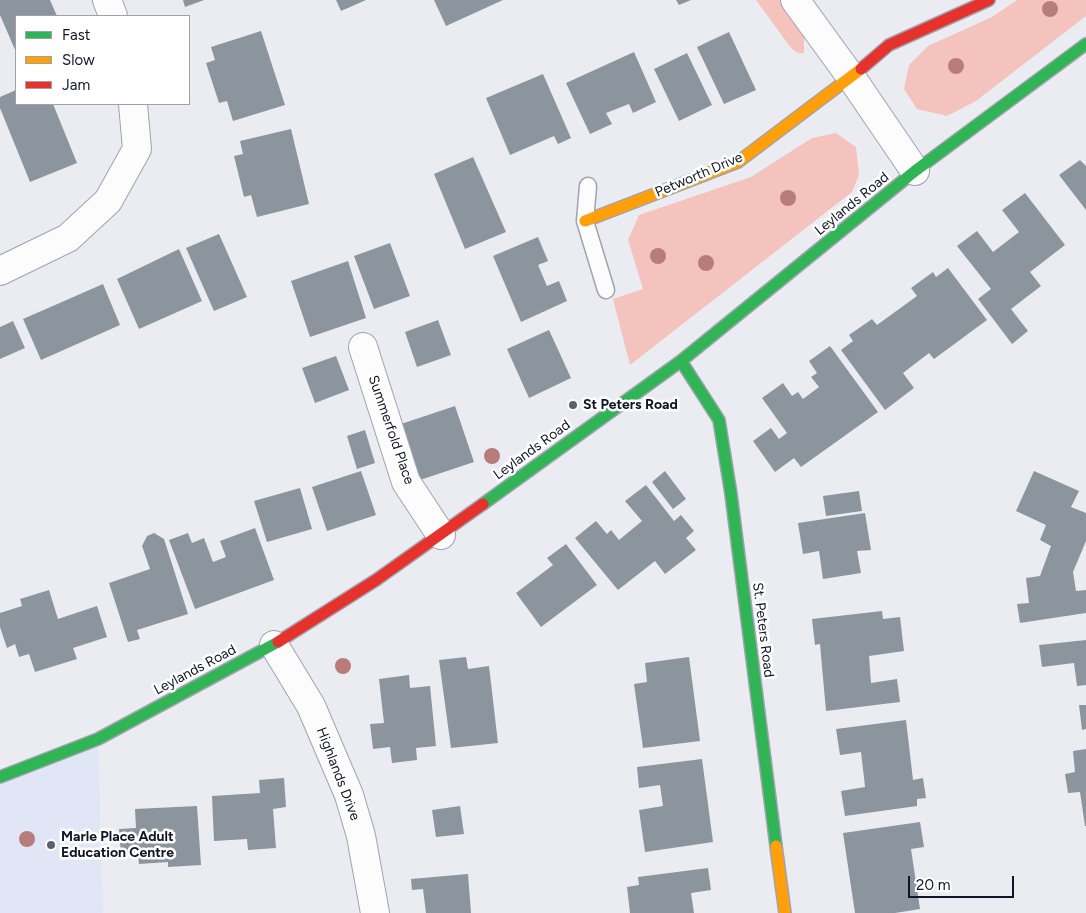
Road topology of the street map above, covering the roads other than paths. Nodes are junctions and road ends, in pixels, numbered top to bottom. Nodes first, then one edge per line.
1 (107, 0) edge
2 (795, 0) edge
3 (989, 0) edge
4 (113, 15) edge
5 (1086, 44) edge
6 (851, 77) junction
7 (133, 105) edge
8 (915, 172) junction
9 (588, 186) dead end
10 (585, 220) junction
11 (0, 271) edge
12 (606, 290) dead end
13 (363, 347) dead end
14 (681, 361) junction
15 (441, 535) junction
16 (274, 645) junction
17 (0, 777) edge
18 (375, 913) edge
19 (785, 913) edge

1 - 4 street
2 - 6 street
3 - 6 street, Petworth Drive
5 - 8 street, Leylands Road
6 - 8 street
6 - 10 street, Petworth Drive
7 - 11 street
8 - 14 street, Leylands Road
9 - 10 lane
10 - 12 lane
13 - 15 street, Summerfold Place
14 - 15 street, Leylands Road
14 - 19 street, St. Peters Road
15 - 16 street, Leylands Road
16 - 17 street, Leylands Road
16 - 18 street, Highlands Drive

